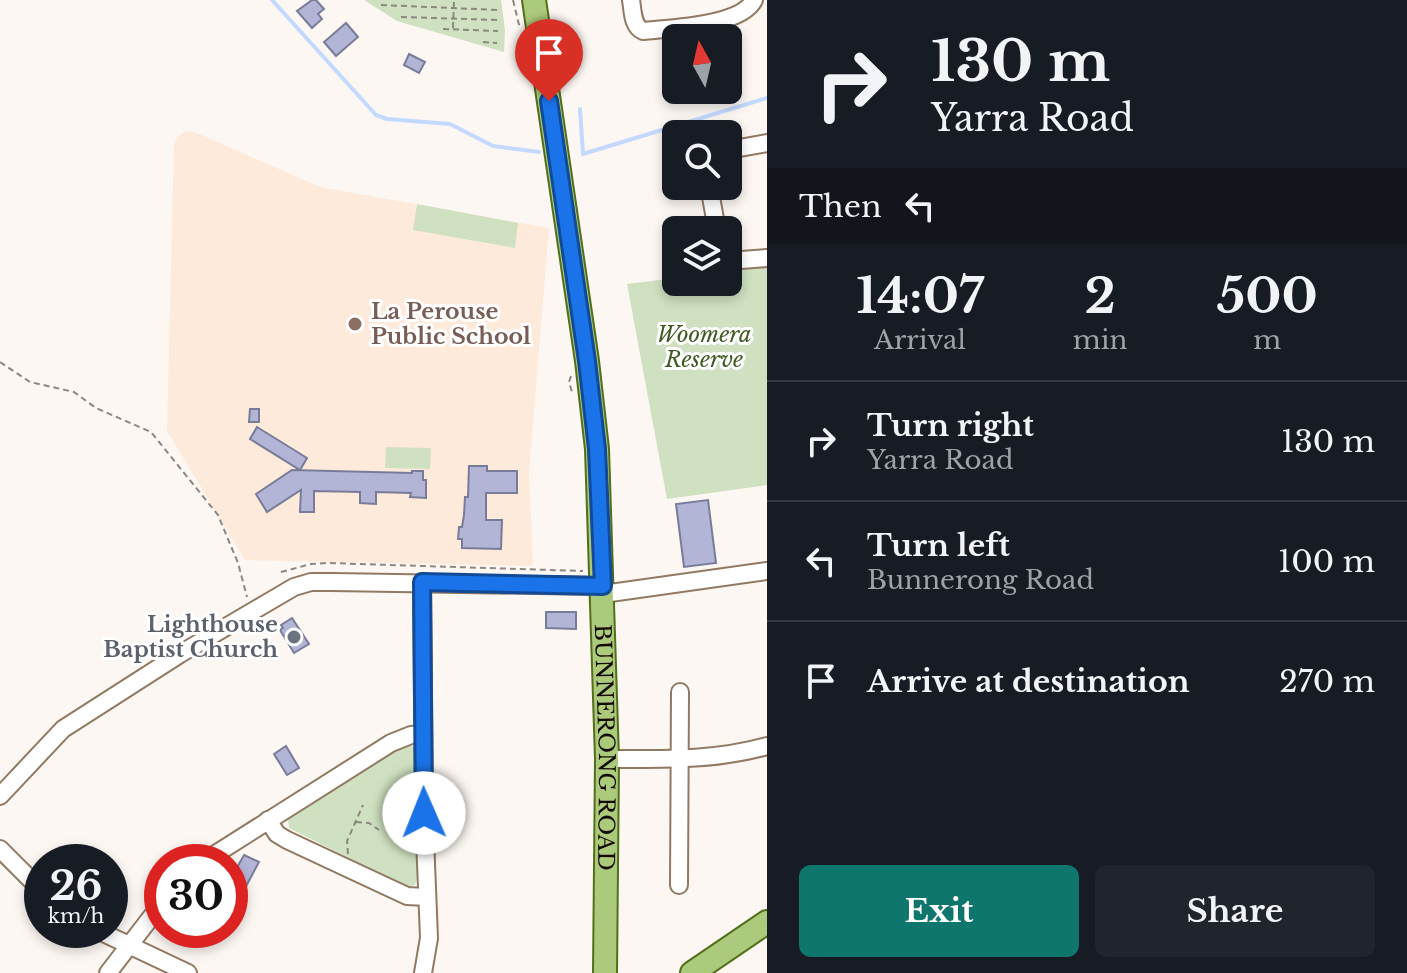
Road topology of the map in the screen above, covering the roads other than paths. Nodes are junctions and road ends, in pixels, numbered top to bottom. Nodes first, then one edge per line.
1 (534, 0) edge
2 (631, 0) edge
3 (754, 0) edge
4 (767, 143) edge
5 (742, 147) edge
6 (767, 258) edge
7 (742, 260) edge
8 (767, 571) edge
9 (591, 581) junction
10 (422, 582) junction
11 (680, 692) dead end
12 (423, 734) junction
13 (767, 746) edge
14 (679, 758) junction
15 (607, 759) junction
16 (0, 796) edge
17 (268, 820) junction
18 (231, 844) edge
19 (0, 849) edge
20 (24, 873) edge
21 (679, 885) dead end
22 (427, 897) junction
23 (767, 922) edge
24 (144, 925) edge
25 (128, 945) joint
26 (126, 948) edge
27 (108, 973) edge
28 (188, 973) edge
29 (423, 973) edge
30 (605, 973) edge
31 (692, 973) edge

1 - 9 main road, BUNNERONG ROAD
2 - 3 street
4 - 5 street
6 - 7 street
8 - 9 street
9 - 10 street
9 - 15 main road, BUNNERONG ROAD
10 - 12 street
10 - 16 street
11 - 14 street
12 - 17 street
12 - 22 street
13 - 14 street
14 - 15 street
14 - 21 street
15 - 30 main road, BUNNERONG ROAD
17 - 18 street
17 - 22 street
19 - 20 street
22 - 29 street
23 - 31 main road
24 - 25 street
25 - 28 street
26 - 27 street

